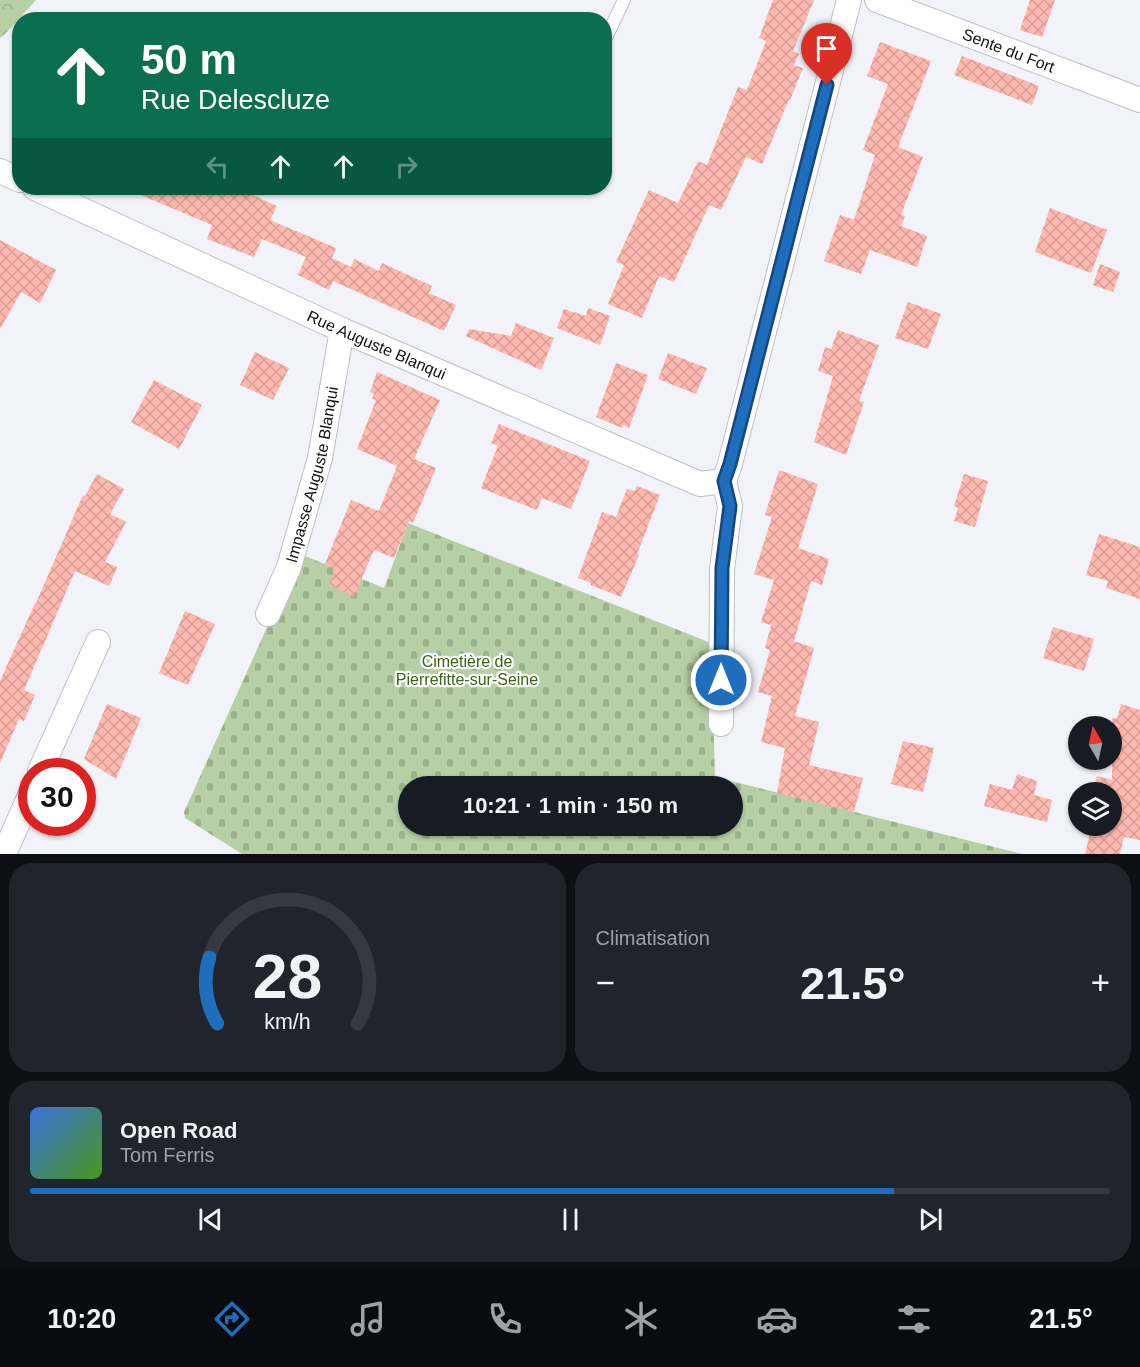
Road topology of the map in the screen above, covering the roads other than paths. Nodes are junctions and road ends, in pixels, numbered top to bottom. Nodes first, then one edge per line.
1 (624, 0) edge
2 (849, 0) edge
3 (877, 0) edge
4 (612, 25) edge
5 (1140, 100) edge
6 (50, 195) edge
7 (342, 330) junction
8 (724, 481) junction
9 (268, 614) dead end
10 (98, 642) dead end
11 (721, 724) dead end
12 (46, 758) edge
13 (18, 822) edge
14 (4, 854) edge

1 - 4 lane
2 - 8 street
3 - 5 street, Sente du Fort
6 - 7 street, Rue Auguste Blanqui
7 - 8 street, Rue Auguste Blanqui
7 - 9 street, Impasse Auguste Blanqui
8 - 11 street
10 - 12 street
13 - 14 street

